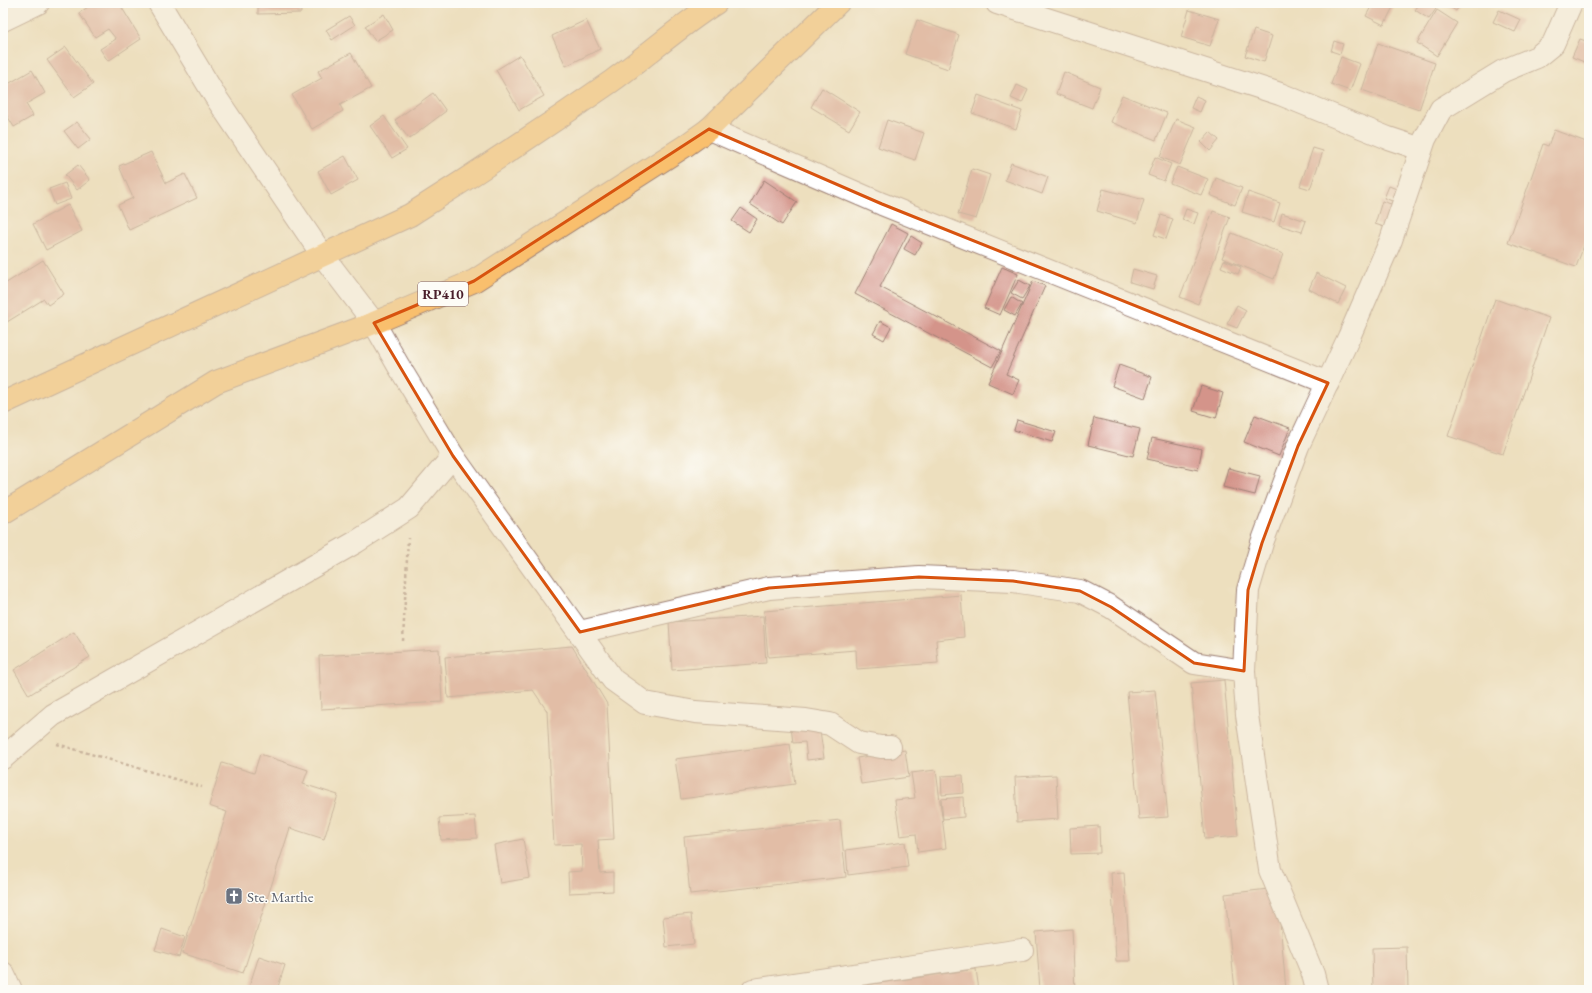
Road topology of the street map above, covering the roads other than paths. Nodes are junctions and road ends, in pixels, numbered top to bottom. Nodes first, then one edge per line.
1 (38, 3) edge
2 (159, 3) edge
3 (716, 3) edge
4 (838, 3) edge
5 (997, 3) edge
6 (1571, 3) edge
7 (3, 20) edge
8 (709, 129) junction
9 (1421, 149) junction
10 (323, 256) junction
11 (374, 323) junction
12 (1328, 382) junction
13 (3, 403) edge
14 (453, 456) junction
15 (3, 513) edge
16 (580, 632) junction
17 (1244, 671) junction
18 (890, 747) dead end
19 (3, 758) edge
20 (1022, 950) dead end
21 (3, 973) edge
22 (11, 990) edge
23 (753, 990) edge
24 (1317, 990) edge

1 - 7 street
2 - 10 street
3 - 10 main road
4 - 8 main road, RP410
5 - 9 street
6 - 9 street
8 - 11 main road, RP410
8 - 12 street
9 - 12 street
10 - 11 street
10 - 13 main road
11 - 14 street
11 - 15 main road, RP410
12 - 17 street
14 - 16 street
14 - 19 street
16 - 17 street
16 - 18 street
17 - 24 street
20 - 23 street
21 - 22 street

